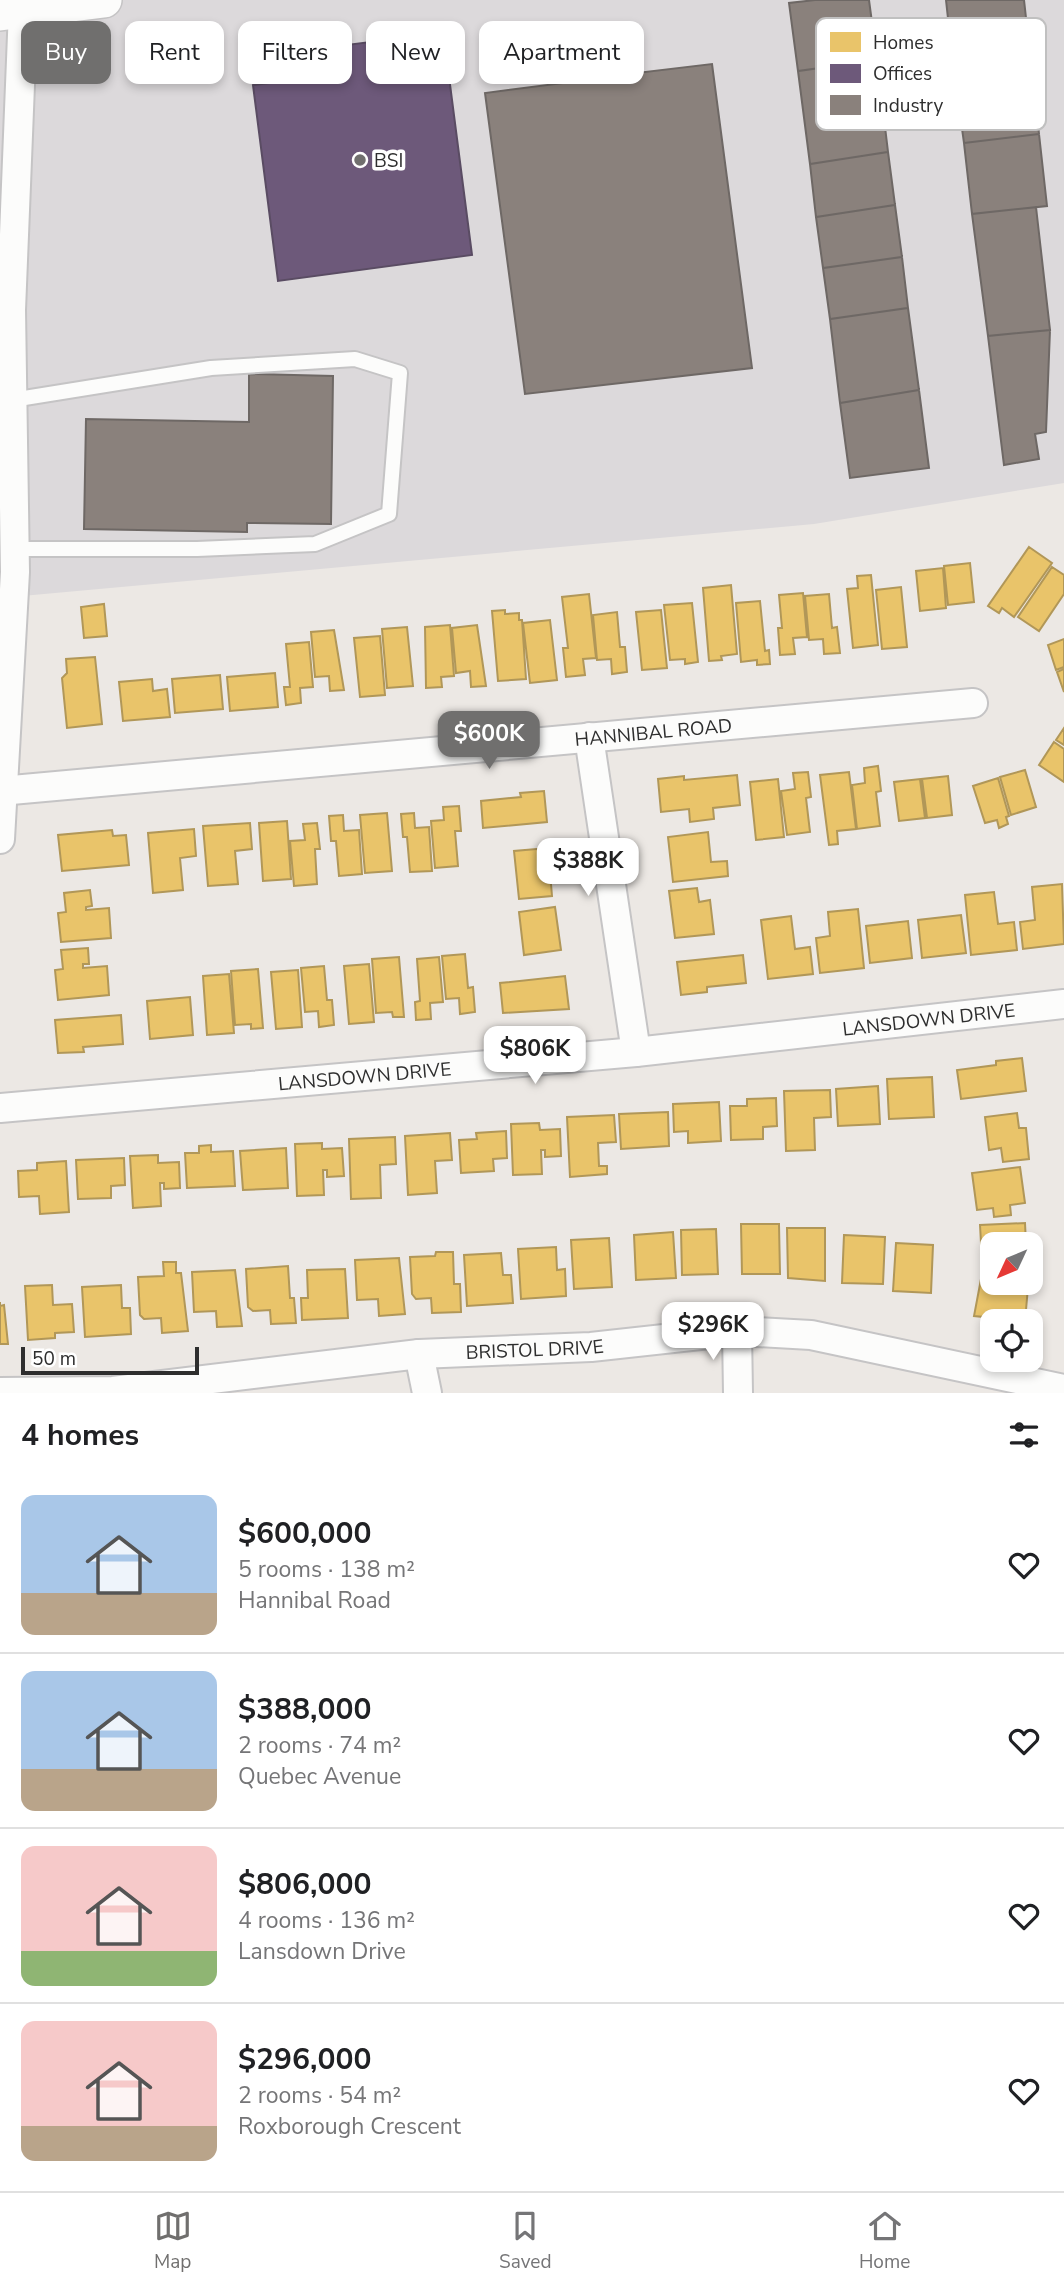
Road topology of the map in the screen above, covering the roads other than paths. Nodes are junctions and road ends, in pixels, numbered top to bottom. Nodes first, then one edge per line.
1 (104, 0) edge
2 (12, 11) edge
3 (8, 184) edge
4 (12, 400) junction
5 (15, 549) junction
6 (973, 703) dead end
7 (589, 737) junction
8 (1, 791) edge
9 (0, 839) edge
10 (1064, 1004) edge
11 (636, 1052) junction
12 (0, 1108) edge
13 (737, 1331) junction
14 (419, 1354) junction
15 (1064, 1389) edge
16 (0, 1392) edge
17 (113, 1392) edge
18 (427, 1393) edge
19 (738, 1393) edge

1 - 2 street
2 - 3 street
3 - 4 street
4 - 5 street
4 - 5 lane
5 - 8 street
6 - 7 street, HANNIBAL ROAD
7 - 8 street, HANNIBAL ROAD
7 - 11 street
8 - 9 street
10 - 11 street, LANSDOWN DRIVE
11 - 12 street, LANSDOWN DRIVE
13 - 14 street, BRISTOL DRIVE
13 - 15 street, BRISTOL DRIVE
13 - 19 street
14 - 17 street, BRISTOL DRIVE
14 - 18 street
16 - 17 street, BRISTOL DRIVE

